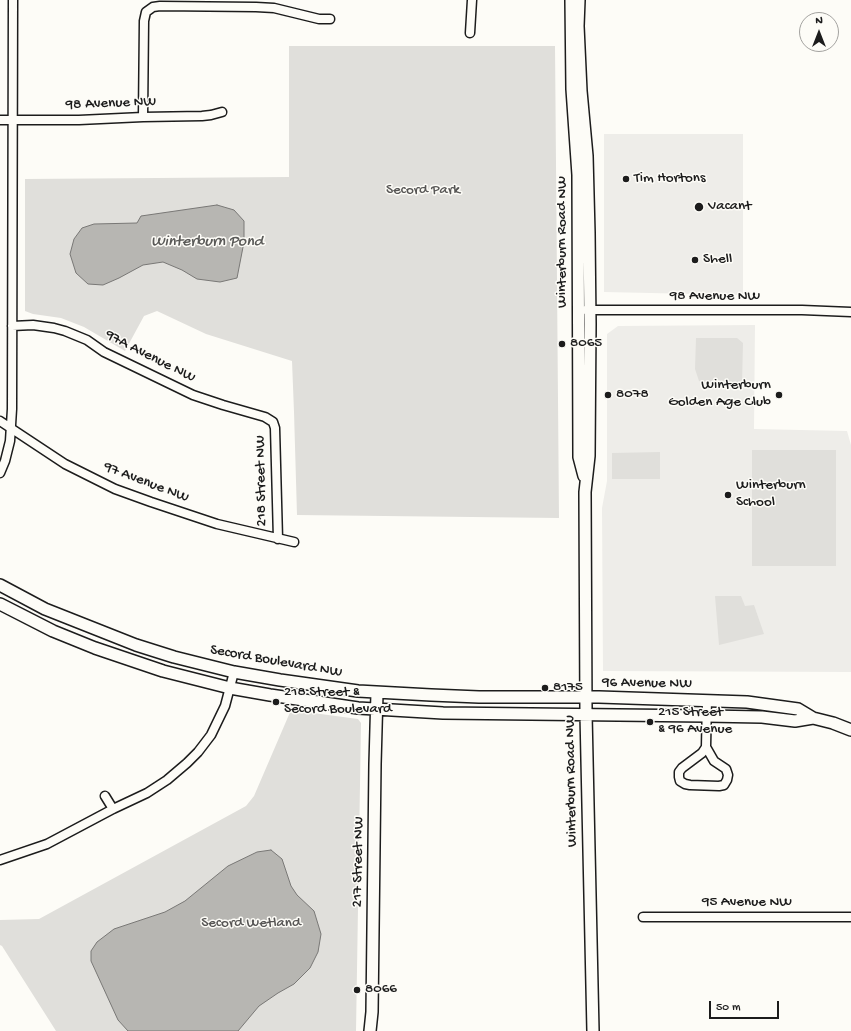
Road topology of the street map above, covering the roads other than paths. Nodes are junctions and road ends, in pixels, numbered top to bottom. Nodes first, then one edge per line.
1 (13, 0) edge
2 (472, 0) edge
3 (570, 0) edge
4 (578, 0) edge
5 (330, 19) dead end
6 (470, 33) dead end
7 (222, 112) dead end
8 (143, 117) junction
9 (0, 120) edge
10 (13, 120) junction
11 (578, 310) junction
12 (589, 310) junction
13 (851, 312) edge
14 (12, 326) junction
15 (0, 421) edge
16 (273, 422) joint
17 (12, 429) junction
18 (0, 473) edge
19 (586, 483) junction
20 (278, 539) junction
21 (294, 542) dead end
22 (0, 585) edge
23 (0, 604) edge
24 (234, 672) junction
25 (230, 688) junction
26 (377, 693) junction
27 (586, 697) junction
28 (707, 700) junction
29 (376, 709) junction
30 (586, 714) junction
31 (706, 716) junction
32 (813, 718) junction
33 (851, 730) edge
34 (706, 747) junction
35 (105, 796) dead end
36 (113, 809) junction
37 (0, 860) edge
38 (643, 917) dead end
39 (851, 917) edge
40 (370, 1031) edge
41 (593, 1031) edge

1 - 10 street
2 - 6 street
3 - 11 street, Winterburn Road NW
4 - 12 street, Winterburn Road NW
5 - 8 street
7 - 8 street, 98 Avenue NW
8 - 10 street, 98 Avenue NW
9 - 10 street, 98 Avenue NW
10 - 14 street
11 - 12 street, 98 Avenue NW
11 - 19 street, Winterburn Road NW
12 - 13 street, 98 Avenue NW
12 - 19 street, Winterburn Road NW
14 - 16 street, 97A Avenue NW
14 - 17 street
15 - 17 street, 97 Avenue NW
16 - 20 street, 218 Street NW
17 - 18 street
17 - 20 street, 97 Avenue NW
19 - 27 street, Winterburn Road NW
20 - 21 street, 97 Avenue NW
22 - 24 street, Secord Boulevard NW
23 - 25 street, Secord Boulevard NW
24 - 25 street
24 - 26 street, Secord Boulevard NW
25 - 29 street, Secord Boulevard NW
25 - 36 street
26 - 27 street, Secord Boulevard NW
26 - 29 street, 217 Street NW
27 - 28 street, 96 Avenue NW
27 - 30 street, Winterburn Road NW
28 - 31 street, 96 Avenue NW
28 - 32 street, 96 Avenue NW
29 - 30 street, Secord Boulevard NW
29 - 40 street, 217 Street NW
30 - 31 street, 96 Avenue NW
30 - 41 street, Winterburn Road NW
31 - 32 street, 96 Avenue NW
31 - 34 street, 96 Avenue NW
32 - 33 street, 96 Avenue NW
34 - 34 street
35 - 36 street
36 - 37 street
38 - 39 street, 95 Avenue NW

